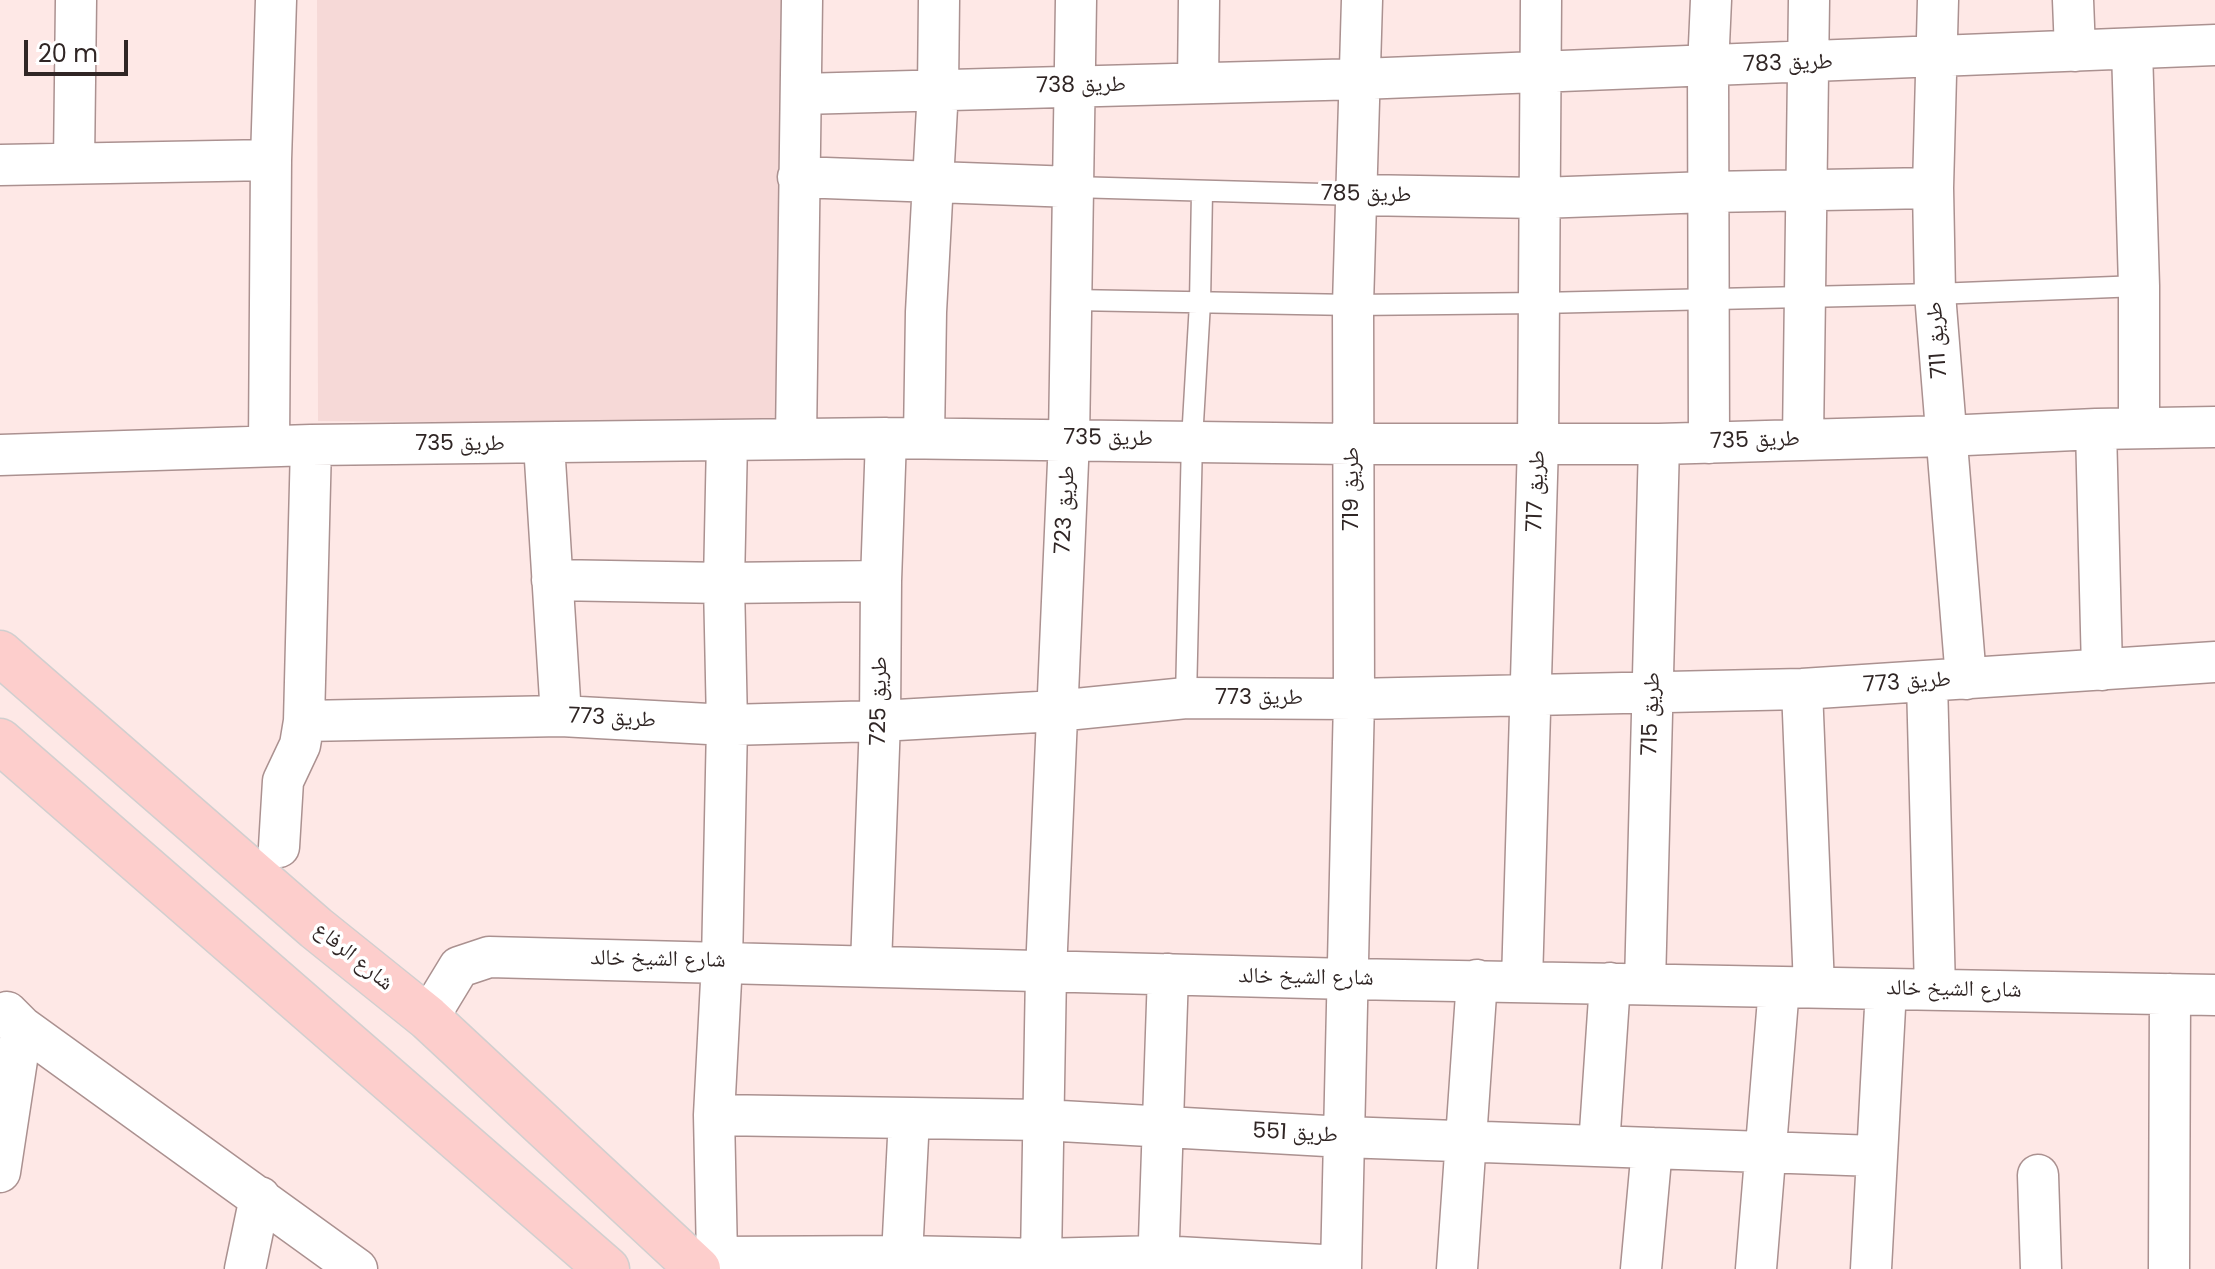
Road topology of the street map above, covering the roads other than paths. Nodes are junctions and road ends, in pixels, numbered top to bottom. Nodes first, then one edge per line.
1 (76, 0) edge
2 (276, 0) edge
3 (802, 0) edge
4 (939, 0) edge
5 (1076, 0) edge
6 (1199, 0) edge
7 (1362, 0) edge
8 (1541, 0) edge
9 (1711, 0) edge
10 (1809, 0) edge
11 (1938, 0) edge
12 (2073, 0) edge
13 (2215, 45) edge
14 (2132, 49) junction
15 (2075, 51) junction
16 (1938, 58) junction
17 (1808, 63) junction
18 (1708, 67) junction
19 (1538, 71) junction
20 (1361, 79) junction
21 (1198, 83) junction
22 (1077, 86) junction
23 (938, 89) junction
24 (801, 94) junction
25 (271, 160) junction
26 (74, 163) junction
27 (0, 165) edge
28 (798, 177) junction
29 (933, 183) junction
30 (1073, 187) junction
31 (1933, 188) junction
32 (1805, 191) junction
33 (1202, 192) junction
34 (1708, 192) junction
35 (1358, 195) junction
36 (1540, 198) junction
37 (2139, 286) junction
38 (1935, 294) junction
39 (1804, 297) junction
40 (1708, 298) junction
41 (1072, 300) junction
42 (1200, 303) junction
43 (1540, 303) junction
44 (1353, 305) junction
45 (2215, 427) edge
46 (2139, 428) junction
47 (2096, 429) junction
48 (1945, 436) junction
49 (905, 438) junction
50 (796, 439) junction
51 (1069, 439) junction
52 (1803, 439) junction
53 (727, 440) junction
54 (1192, 440) junction
55 (1709, 443) junction
56 (544, 444) junction
57 (1352, 444) junction
58 (1538, 444) junction
59 (1659, 444) junction
60 (311, 445) junction
61 (269, 446) junction
62 (0, 455) edge
63 (552, 580) junction
64 (881, 581) junction
65 (724, 583) junction
66 (0, 653) edge
67 (2215, 662) edge
68 (2102, 670) junction
69 (1966, 679) junction
70 (1927, 682) junction
71 (1802, 689) junction
72 (1653, 692) junction
73 (1530, 695) junction
74 (1186, 698) junction
75 (1354, 699) junction
76 (1056, 711) junction
77 (561, 716) junction
78 (304, 721) junction
79 (880, 721) junction
80 (727, 725) junction
81 (0, 741) edge
82 (279, 847) dead end
83 (722, 962) junction
84 (871, 965) junction
85 (1046, 972) junction
86 (1168, 974) junction
87 (1349, 979) junction
88 (1477, 980) junction
89 (1522, 981) junction
90 (1628, 984) junction
91 (1796, 987) junction
92 (1886, 989) junction
93 (1935, 990) junction
94 (2170, 994) junction
95 (2215, 995) edge
96 (7, 1015) edge
97 (428, 1018) junction
98 (714, 1115) junction
99 (909, 1118) junction
100 (1043, 1120) junction
101 (1163, 1127) junction
102 (1344, 1137) junction
103 (1467, 1141) junction
104 (1599, 1146) junction
105 (1652, 1148) junction
106 (1766, 1153) junction
107 (1875, 1156) junction
108 (0, 1172) edge
109 (2038, 1175) dead end
110 (260, 1197) junction
111 (902, 1256) junction
112 (1021, 1262) edge
113 (707, 1263) edge
114 (1159, 1263) edge
115 (1341, 1268) edge
116 (245, 1269) edge
117 (357, 1269) edge
118 (607, 1269) edge
119 (1457, 1269) edge
120 (1641, 1269) edge
121 (1756, 1269) edge
122 (1871, 1269) edge
123 (2041, 1269) edge
124 (2169, 1269) edge

1 - 26 street
2 - 25 street
3 - 24 street
4 - 23 street, طريق 725
5 - 22 street, طريق 723
6 - 21 street
7 - 20 street, طريق 719
8 - 19 street, طريق 717
9 - 18 street
10 - 17 street
11 - 16 street, طريق 711
12 - 15 street
13 - 14 street, طريق 783
14 - 15 street, طريق 783
14 - 37 street
15 - 16 street, طريق 783
16 - 17 street, طريق 783
16 - 31 street, طريق 711
17 - 18 street, طريق 783
17 - 32 street
18 - 19 street, طريق 783
18 - 34 street
19 - 20 street, طريق 783
19 - 36 street, طريق 717
20 - 21 street, طريق 738
20 - 35 street, طريق 719
21 - 22 street, طريق 738
22 - 23 street, طريق 738
22 - 30 street, طريق 723
23 - 24 street, طريق 738
23 - 29 street, طريق 725
24 - 28 street
25 - 26 street
25 - 61 street
26 - 27 street
28 - 29 street, طريق 785
28 - 50 street
29 - 30 street, طريق 785
29 - 49 street, طريق 725
30 - 33 lane, طريق 785
30 - 41 street, طريق 723
31 - 32 street, طريق 785
31 - 38 street, طريق 711
32 - 34 street, طريق 785
32 - 39 street
33 - 35 lane, طريق 785
33 - 42 lane
34 - 36 street, طريق 785
34 - 40 street
35 - 36 street, طريق 785
35 - 44 street, طريق 719
36 - 43 street, طريق 717
37 - 38 lane
37 - 46 street
38 - 39 lane
38 - 48 street, طريق 711
39 - 40 lane
39 - 52 street
40 - 43 lane
40 - 55 street
41 - 42 lane
41 - 51 street, طريق 723
42 - 44 lane
42 - 54 lane
43 - 44 lane
43 - 58 street, طريق 717
44 - 57 street, طريق 719
45 - 46 street, طريق 735
46 - 47 street, طريق 735
47 - 48 street, طريق 735
47 - 68 street
48 - 52 street, طريق 735
48 - 69 street, طريق 711
49 - 50 street, طريق 735
49 - 51 street, طريق 735
49 - 64 street, طريق 725
50 - 53 street, طريق 735
51 - 54 street, طريق 735
51 - 76 street, طريق 723
52 - 55 street, طريق 735
53 - 56 street, طريق 735
53 - 65 street
54 - 57 street, طريق 735
54 - 74 lane
55 - 59 street, طريق 735
56 - 60 street, طريق 735
56 - 63 street
57 - 58 street, طريق 735
57 - 75 street, طريق 719
58 - 59 street, طريق 735
58 - 73 street, طريق 717
59 - 72 street, طريق 715
60 - 61 street, طريق 735
60 - 78 street
61 - 62 street, طريق 735
63 - 65 street
63 - 77 street
64 - 65 street
64 - 79 street, طريق 725
65 - 80 street
66 - 97 main road, شارع الرفاع
67 - 68 street, طريق 773
68 - 69 street, طريق 773
69 - 70 street, طريق 773
70 - 71 street, طريق 773
70 - 93 street
71 - 72 street, طريق 773
71 - 91 street
72 - 73 street, طريق 773
72 - 90 street, طريق 715
73 - 75 street, طريق 773
73 - 89 street, طريق 717
74 - 75 street, طريق 773
74 - 76 street, طريق 773
75 - 87 street, طريق 719
76 - 79 street, طريق 773
76 - 85 street, طريق 723
77 - 78 street, طريق 773
77 - 80 street, طريق 773
78 - 82 street
79 - 80 street, طريق 773
79 - 84 street, طريق 725
80 - 83 street
81 - 118 main road
83 - 84 street, شارع الشيخ خالد
83 - 97 street, شارع الشيخ خالد
83 - 98 street
84 - 85 street, شارع الشيخ خالد
85 - 86 street, شارع الشيخ خالد
85 - 100 street, طريق 723
86 - 87 street, شارع الشيخ خالد
86 - 101 street
87 - 88 street, شارع الشيخ خالد
87 - 102 street, طريق 719
88 - 89 street, شارع الشيخ خالد
88 - 103 street
89 - 90 street, شارع الشيخ خالد
90 - 91 street, شارع الشيخ خالد
90 - 104 street, طريق 715
91 - 92 street, شارع الشيخ خالد
91 - 106 street
92 - 93 street, شارع الشيخ خالد
92 - 107 street
93 - 94 street, شارع الشيخ خالد
94 - 95 street, شارع الشيخ خالد
94 - 124 street
96 - 108 street
96 - 110 street
97 - 113 main road, شارع الرفاع
98 - 99 street, طريق 551
98 - 113 street
99 - 100 street, طريق 551
99 - 111 street
100 - 101 street, طريق 551
100 - 112 street, طريق 723
101 - 102 street, طريق 551
101 - 114 street
102 - 103 street, طريق 551
102 - 115 street, طريق 719
103 - 104 street, طريق 551
103 - 119 street
104 - 105 street, طريق 551
105 - 106 street, طريق 551
105 - 120 street
106 - 107 street, طريق 551
106 - 121 street
107 - 122 street
109 - 123 street
110 - 116 street
110 - 117 street
111 - 112 street
111 - 113 street
112 - 114 street
114 - 115 street

